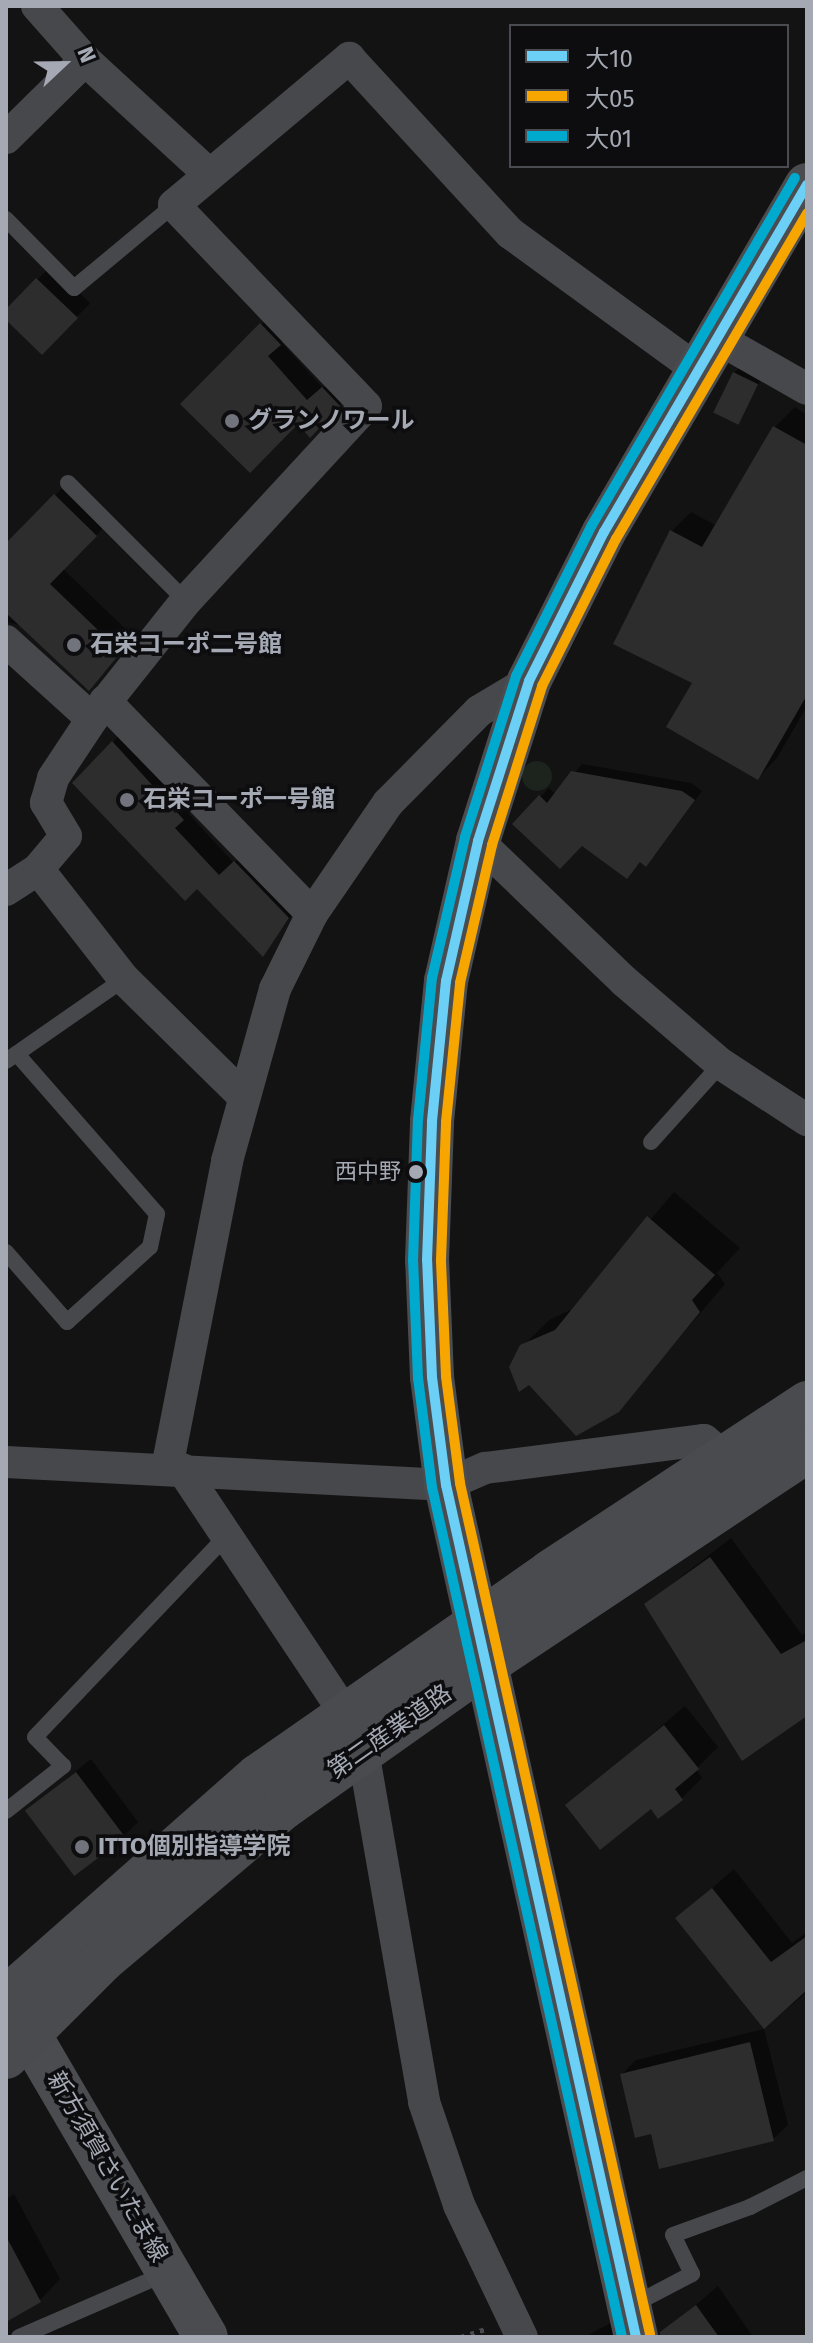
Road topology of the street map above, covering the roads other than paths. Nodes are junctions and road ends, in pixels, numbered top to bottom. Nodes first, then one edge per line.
1 (37, 6) edge
2 (85, 60) junction
3 (6, 138) edge
4 (208, 173) junction
5 (807, 185) edge
6 (174, 205) junction
7 (6, 219) edge
8 (708, 355) junction
9 (807, 389) edge
10 (68, 483) dead end
11 (186, 601) junction
12 (6, 641) edge
13 (529, 681) junction
14 (99, 710) junction
15 (478, 841) junction
16 (38, 869) junction
17 (6, 890) edge
18 (312, 914) junction
19 (124, 979) junction
20 (12, 1058) edge
21 (721, 1064) junction
22 (243, 1096) junction
23 (807, 1120) edge
24 (651, 1142) dead end
25 (6, 1252) edge
26 (807, 1403) edge
27 (807, 1451) edge
28 (726, 1458) junction
29 (6, 1462) edge
30 (174, 1468) junction
31 (446, 1485) junction
32 (228, 1534) junction
33 (474, 1624) junction
34 (485, 1665) junction
35 (344, 1712) junction
36 (363, 1751) junction
37 (6, 1811) edge
38 (11, 2016) edge
39 (807, 2178) edge
40 (168, 2273) junction
41 (632, 2322) edge
42 (19, 2337) edge
43 (206, 2337) edge
44 (522, 2337) edge

1 - 2 street
2 - 3 street
2 - 4 street
4 - 6 street
4 - 8 street
5 - 8 main road
6 - 7 lane
6 - 11 street
8 - 9 street
8 - 13 main road
10 - 11 lane
11 - 14 street
12 - 14 street
13 - 15 main road
13 - 18 street
14 - 16 street
14 - 18 street
15 - 21 street
15 - 31 main road
16 - 17 street
16 - 19 street
18 - 22 street
19 - 20 lane
19 - 22 street
20 - 25 lane
21 - 23 street
21 - 24 lane
22 - 30 street
26 - 28 main road, 第二産業道路
27 - 34 main road, 第二産業道路
28 - 31 street
28 - 33 main road, 第二産業道路
29 - 30 street
30 - 31 street
30 - 32 street
31 - 33 main road
32 - 35 street
32 - 37 lane
33 - 34 main road
33 - 35 main road, 第二産業道路
34 - 36 main road, 第二産業道路
34 - 41 main road
35 - 38 main road, 第二産業道路
36 - 38 main road, 第二産業道路
36 - 44 street
38 - 40 main road, 新方須賀さいたま線
39 - 41 lane
40 - 42 lane
40 - 43 main road, 新方須賀さいたま線

